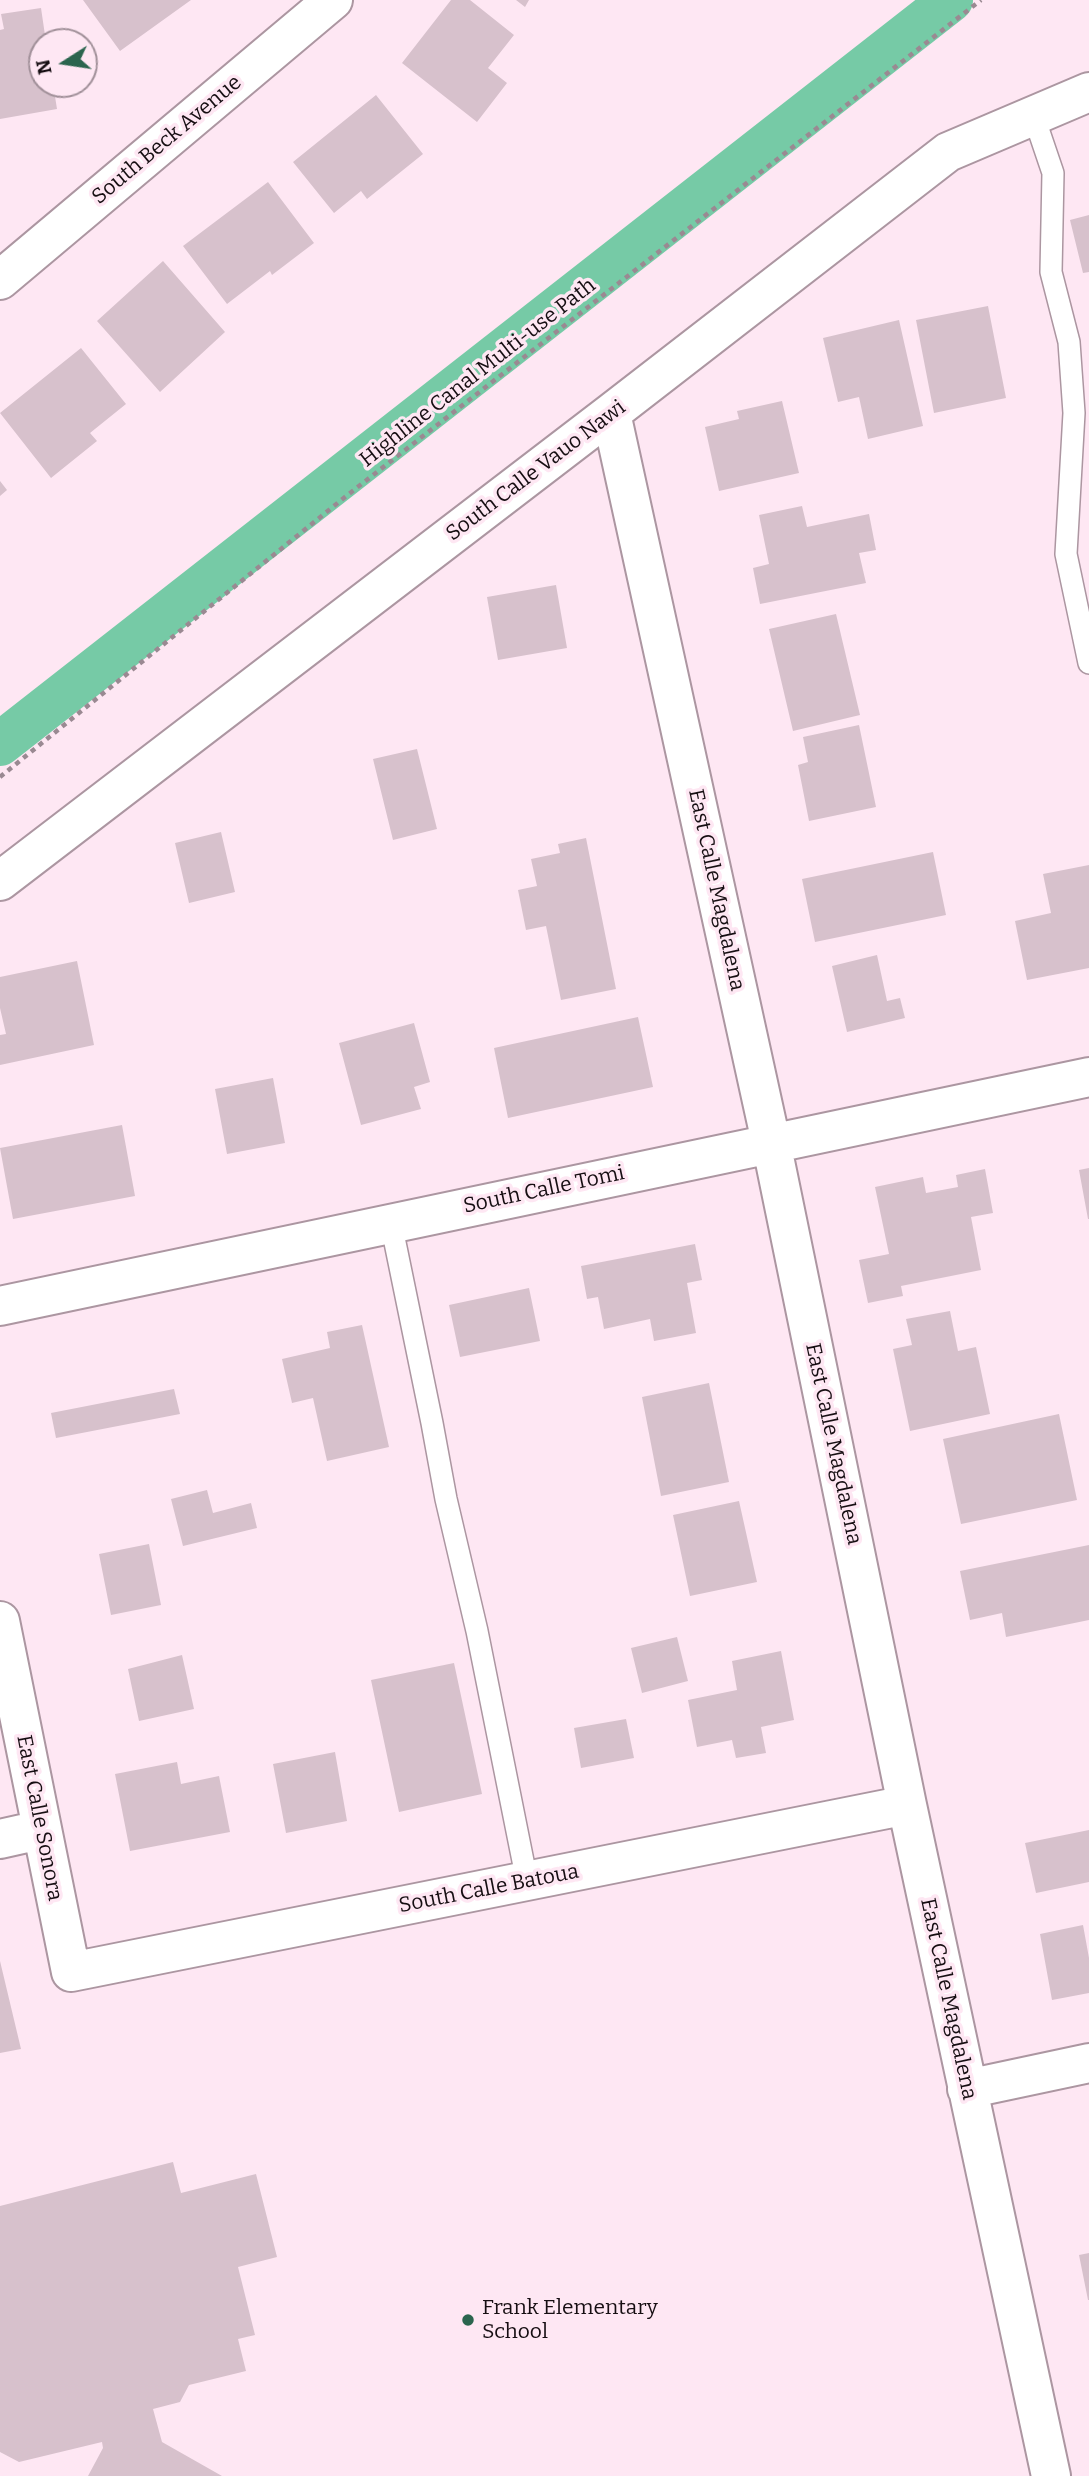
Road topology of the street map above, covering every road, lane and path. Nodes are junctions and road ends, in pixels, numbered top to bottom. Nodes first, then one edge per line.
1 (333, 0) edge
2 (981, 0) edge
3 (1089, 92) edge
4 (1033, 114) junction
5 (0, 280) edge
6 (611, 413) junction
7 (1089, 663) edge
8 (0, 777) edge
9 (0, 881) edge
10 (1089, 1077) edge
11 (771, 1142) junction
12 (391, 1223) junction
13 (0, 1306) edge
14 (0, 1621) edge
15 (907, 1805) junction
16 (40, 1830) junction
17 (0, 1839) edge
18 (527, 1881) junction
19 (71, 1972) joint
20 (1089, 2063) edge
21 (967, 2089) junction
22 (1051, 2476) edge

1 - 5 street, South Beck Avenue
2 - 8 path, Highline Canal Multi-use Path
3 - 4 street, South Calle Vauo Nawi
4 - 6 street, South Calle Vauo Nawi
4 - 7 lane
6 - 9 street, South Calle Vauo Nawi
6 - 11 street, East Calle Magdalena
10 - 11 street, South Calle Tomi
11 - 12 street, South Calle Tomi
11 - 15 street, East Calle Magdalena
12 - 13 street, South Calle Tomi
12 - 18 lane
14 - 16 street, East Calle Sonora
15 - 18 street, South Calle Batoua
15 - 21 street, East Calle Magdalena
16 - 17 street
16 - 19 street, East Calle Sonora
18 - 19 street, South Calle Batoua
20 - 21 street
21 - 22 street, East Calle Magdalena

